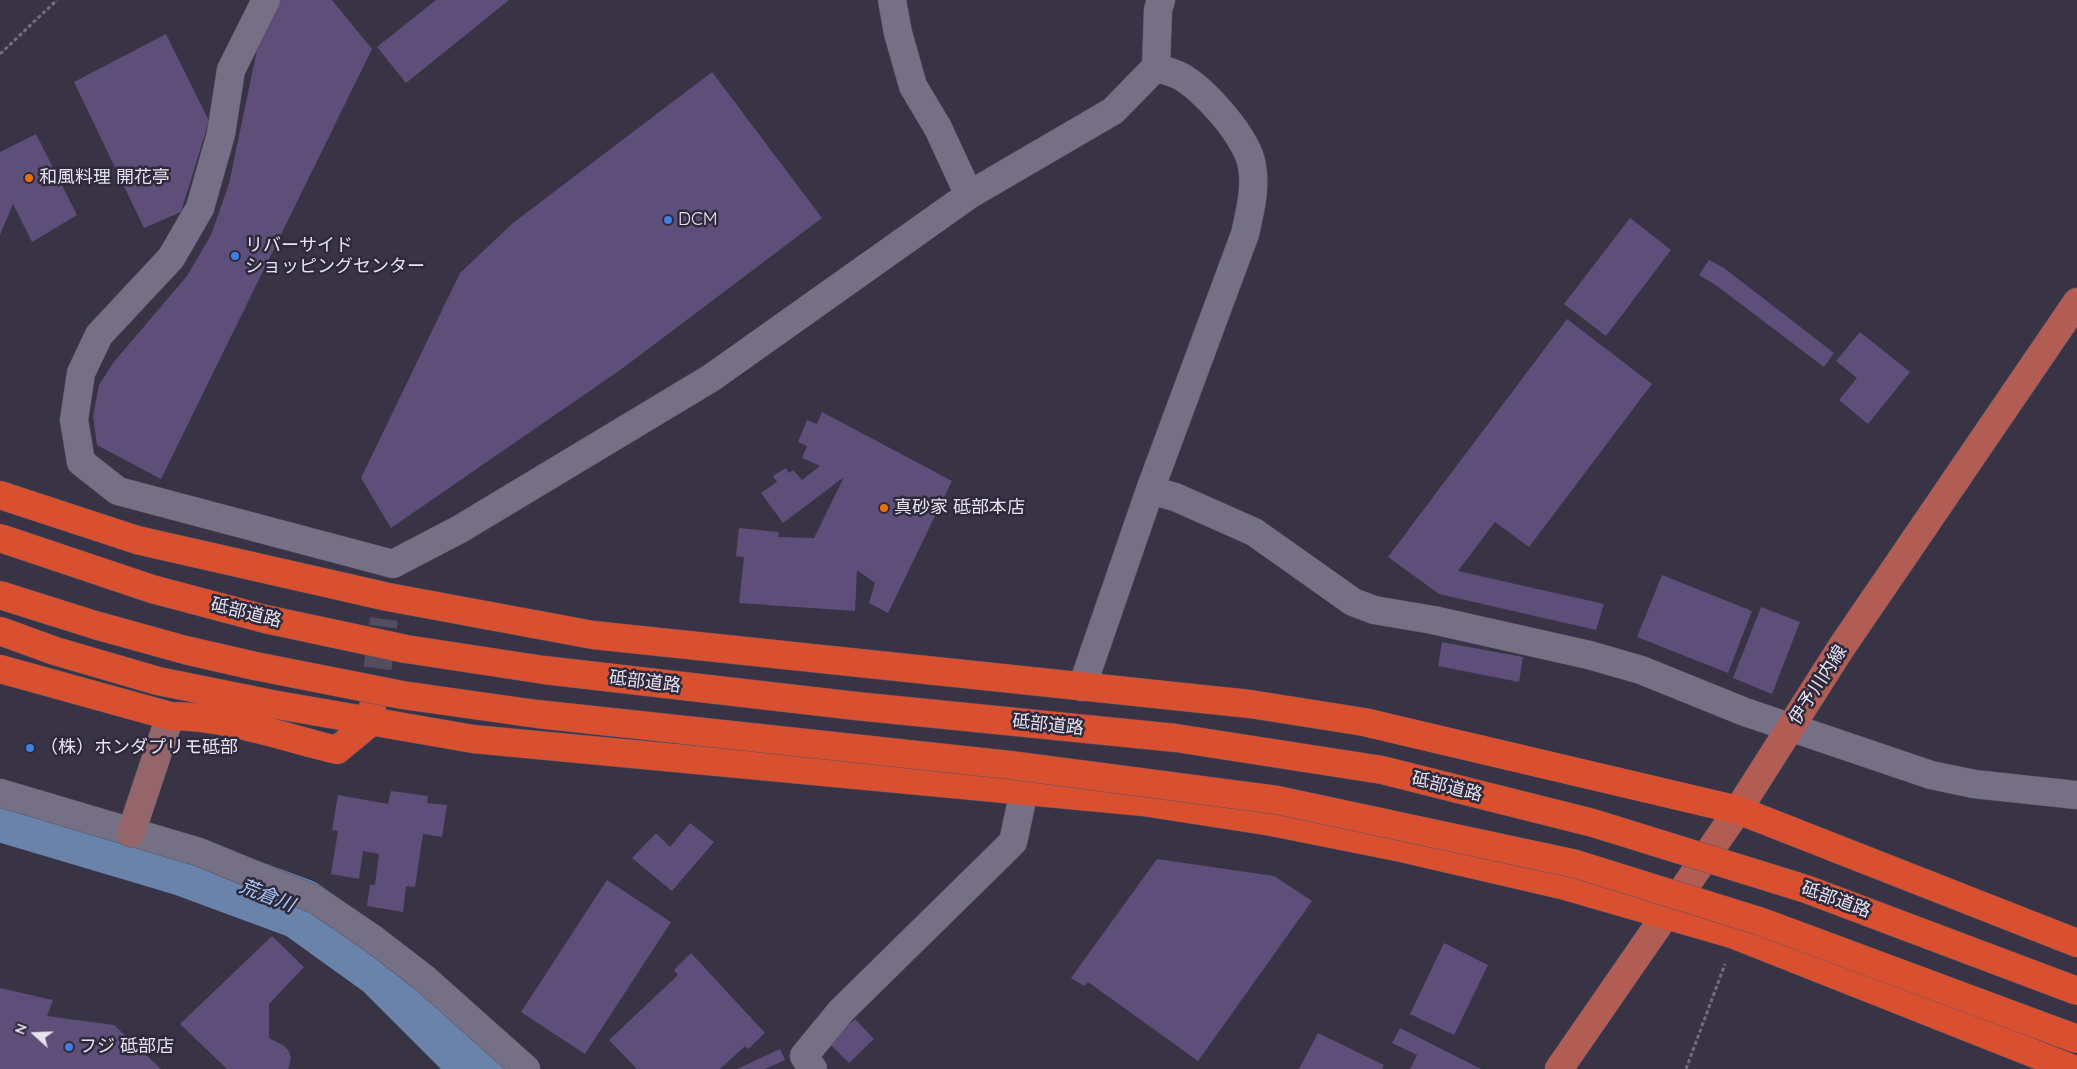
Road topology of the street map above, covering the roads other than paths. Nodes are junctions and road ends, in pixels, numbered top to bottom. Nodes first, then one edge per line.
1 (266, 0) edge
2 (892, 0) edge
3 (1161, 0) edge
4 (1156, 67) junction
5 (969, 195) junction
6 (2077, 302) edge
7 (1150, 490) junction
8 (0, 495) edge
9 (0, 538) edge
10 (393, 564) junction
11 (0, 595) edge
12 (386, 608) junction
13 (0, 631) edge
14 (0, 669) edge
15 (156, 680) junction
16 (1082, 687) junction
17 (111, 701) junction
18 (170, 716) junction
19 (372, 716) junction
20 (1791, 726) junction
21 (1024, 791) junction
22 (0, 793) edge
23 (2077, 795) edge
24 (1738, 810) junction
25 (131, 833) junction
26 (1666, 914) junction
27 (2077, 943) edge
28 (2077, 991) edge
29 (2077, 1039) edge
30 (526, 1069) edge
31 (812, 1069) edge
32 (1559, 1069) edge
33 (2073, 1069) edge

1 - 10 street
2 - 5 street
3 - 4 street
4 - 5 street
4 - 7 street
5 - 10 street
6 - 20 main road, 伊予川内線
7 - 16 street
7 - 20 street
8 - 12 highway
9 - 28 highway, 砥部道路, bridge
10 - 12 street
11 - 29 highway, bridge
12 - 16 highway
13 - 15 highway
14 - 17 highway
15 - 17 highway
15 - 18 highway
15 - 19 highway
16 - 24 highway
17 - 18 highway
18 - 19 highway
18 - 25 street
19 - 21 highway
20 - 23 street
20 - 24 main road, 伊予川内線
21 - 26 highway
21 - 31 street
22 - 25 street
24 - 26 main road, 伊予川内線
24 - 27 highway
25 - 30 street
26 - 32 main road, 伊予川内線
26 - 33 highway

